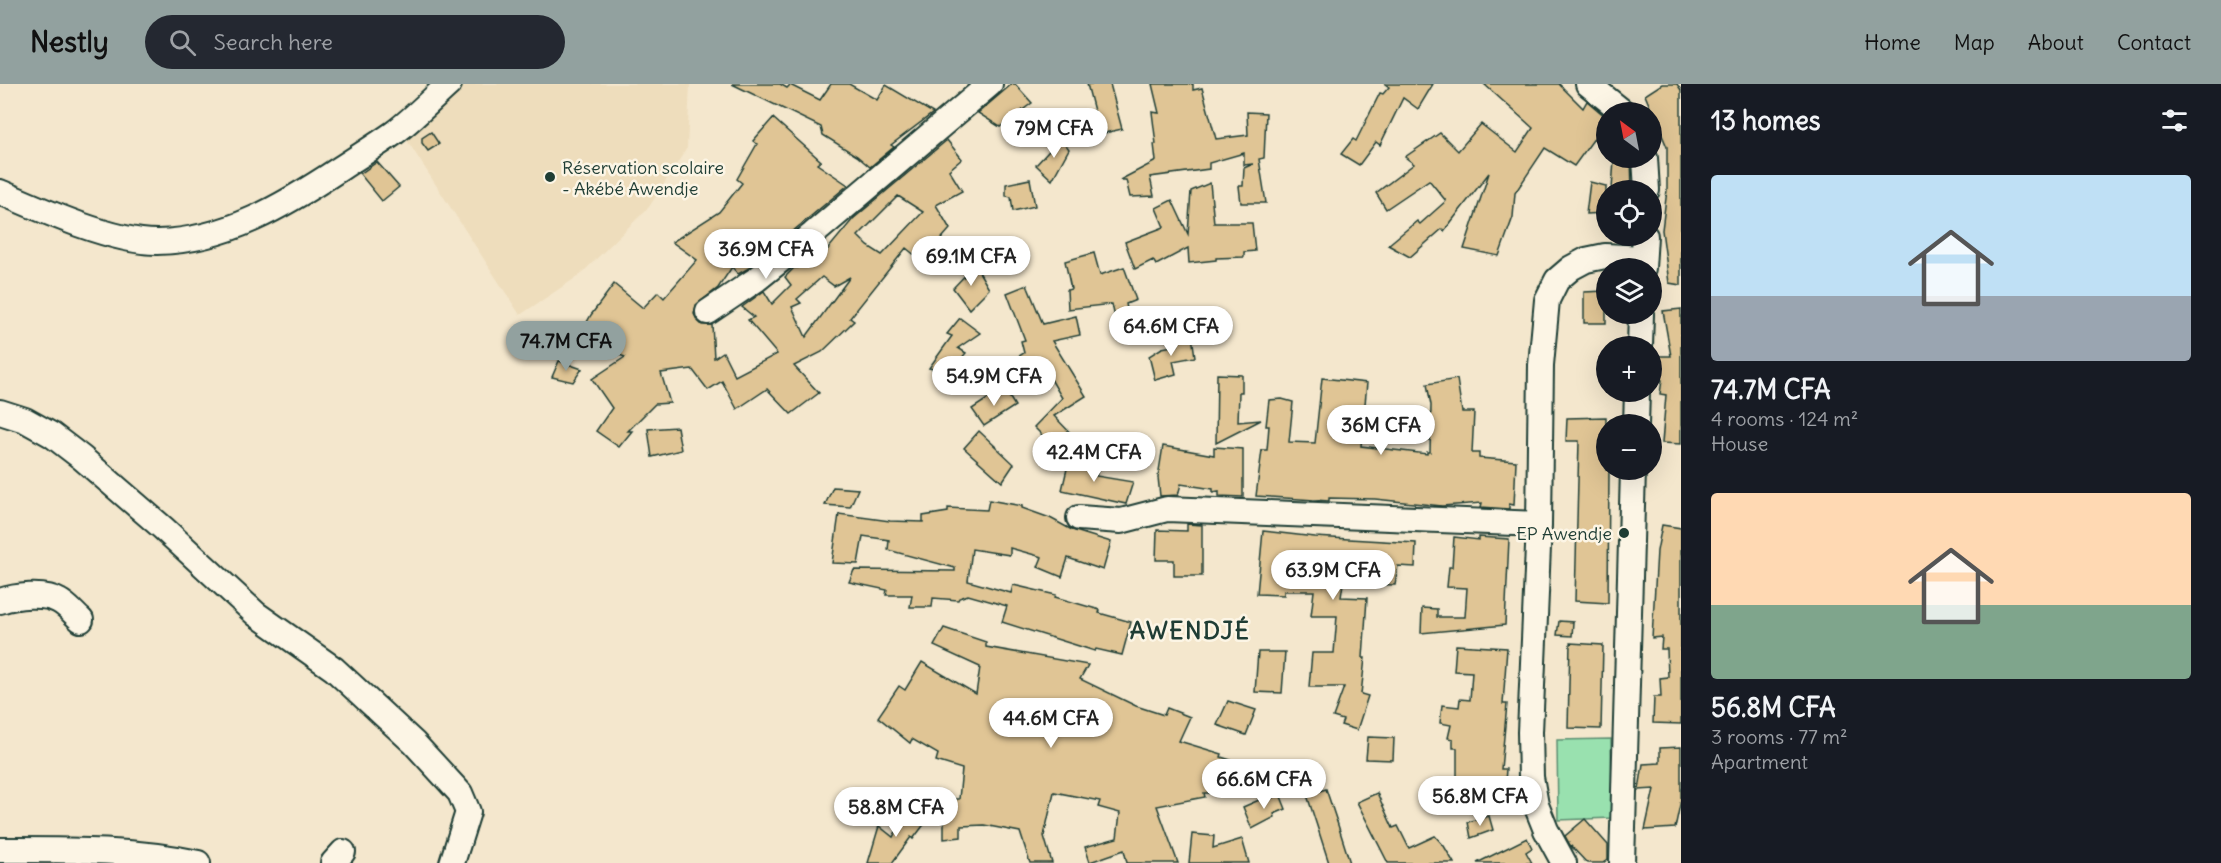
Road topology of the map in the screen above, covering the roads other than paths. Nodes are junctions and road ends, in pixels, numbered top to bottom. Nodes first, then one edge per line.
1 (449, 84) edge
2 (990, 84) edge
3 (1588, 84) edge
4 (1610, 102) edge
5 (0, 192) edge
6 (1644, 254) edge
7 (708, 312) dead end
8 (0, 412) edge
9 (1633, 480) edge
10 (1079, 518) dead end
11 (1539, 524) junction
12 (0, 601) edge
13 (81, 620) dead end
14 (0, 850) edge
15 (198, 863) edge
16 (452, 863) edge
17 (1564, 863) edge
18 (1622, 863) edge

1 - 5 street
2 - 7 street
3 - 4 street
6 - 11 street
8 - 16 street
9 - 18 street
10 - 11 street
11 - 17 street
12 - 13 street
14 - 15 street

